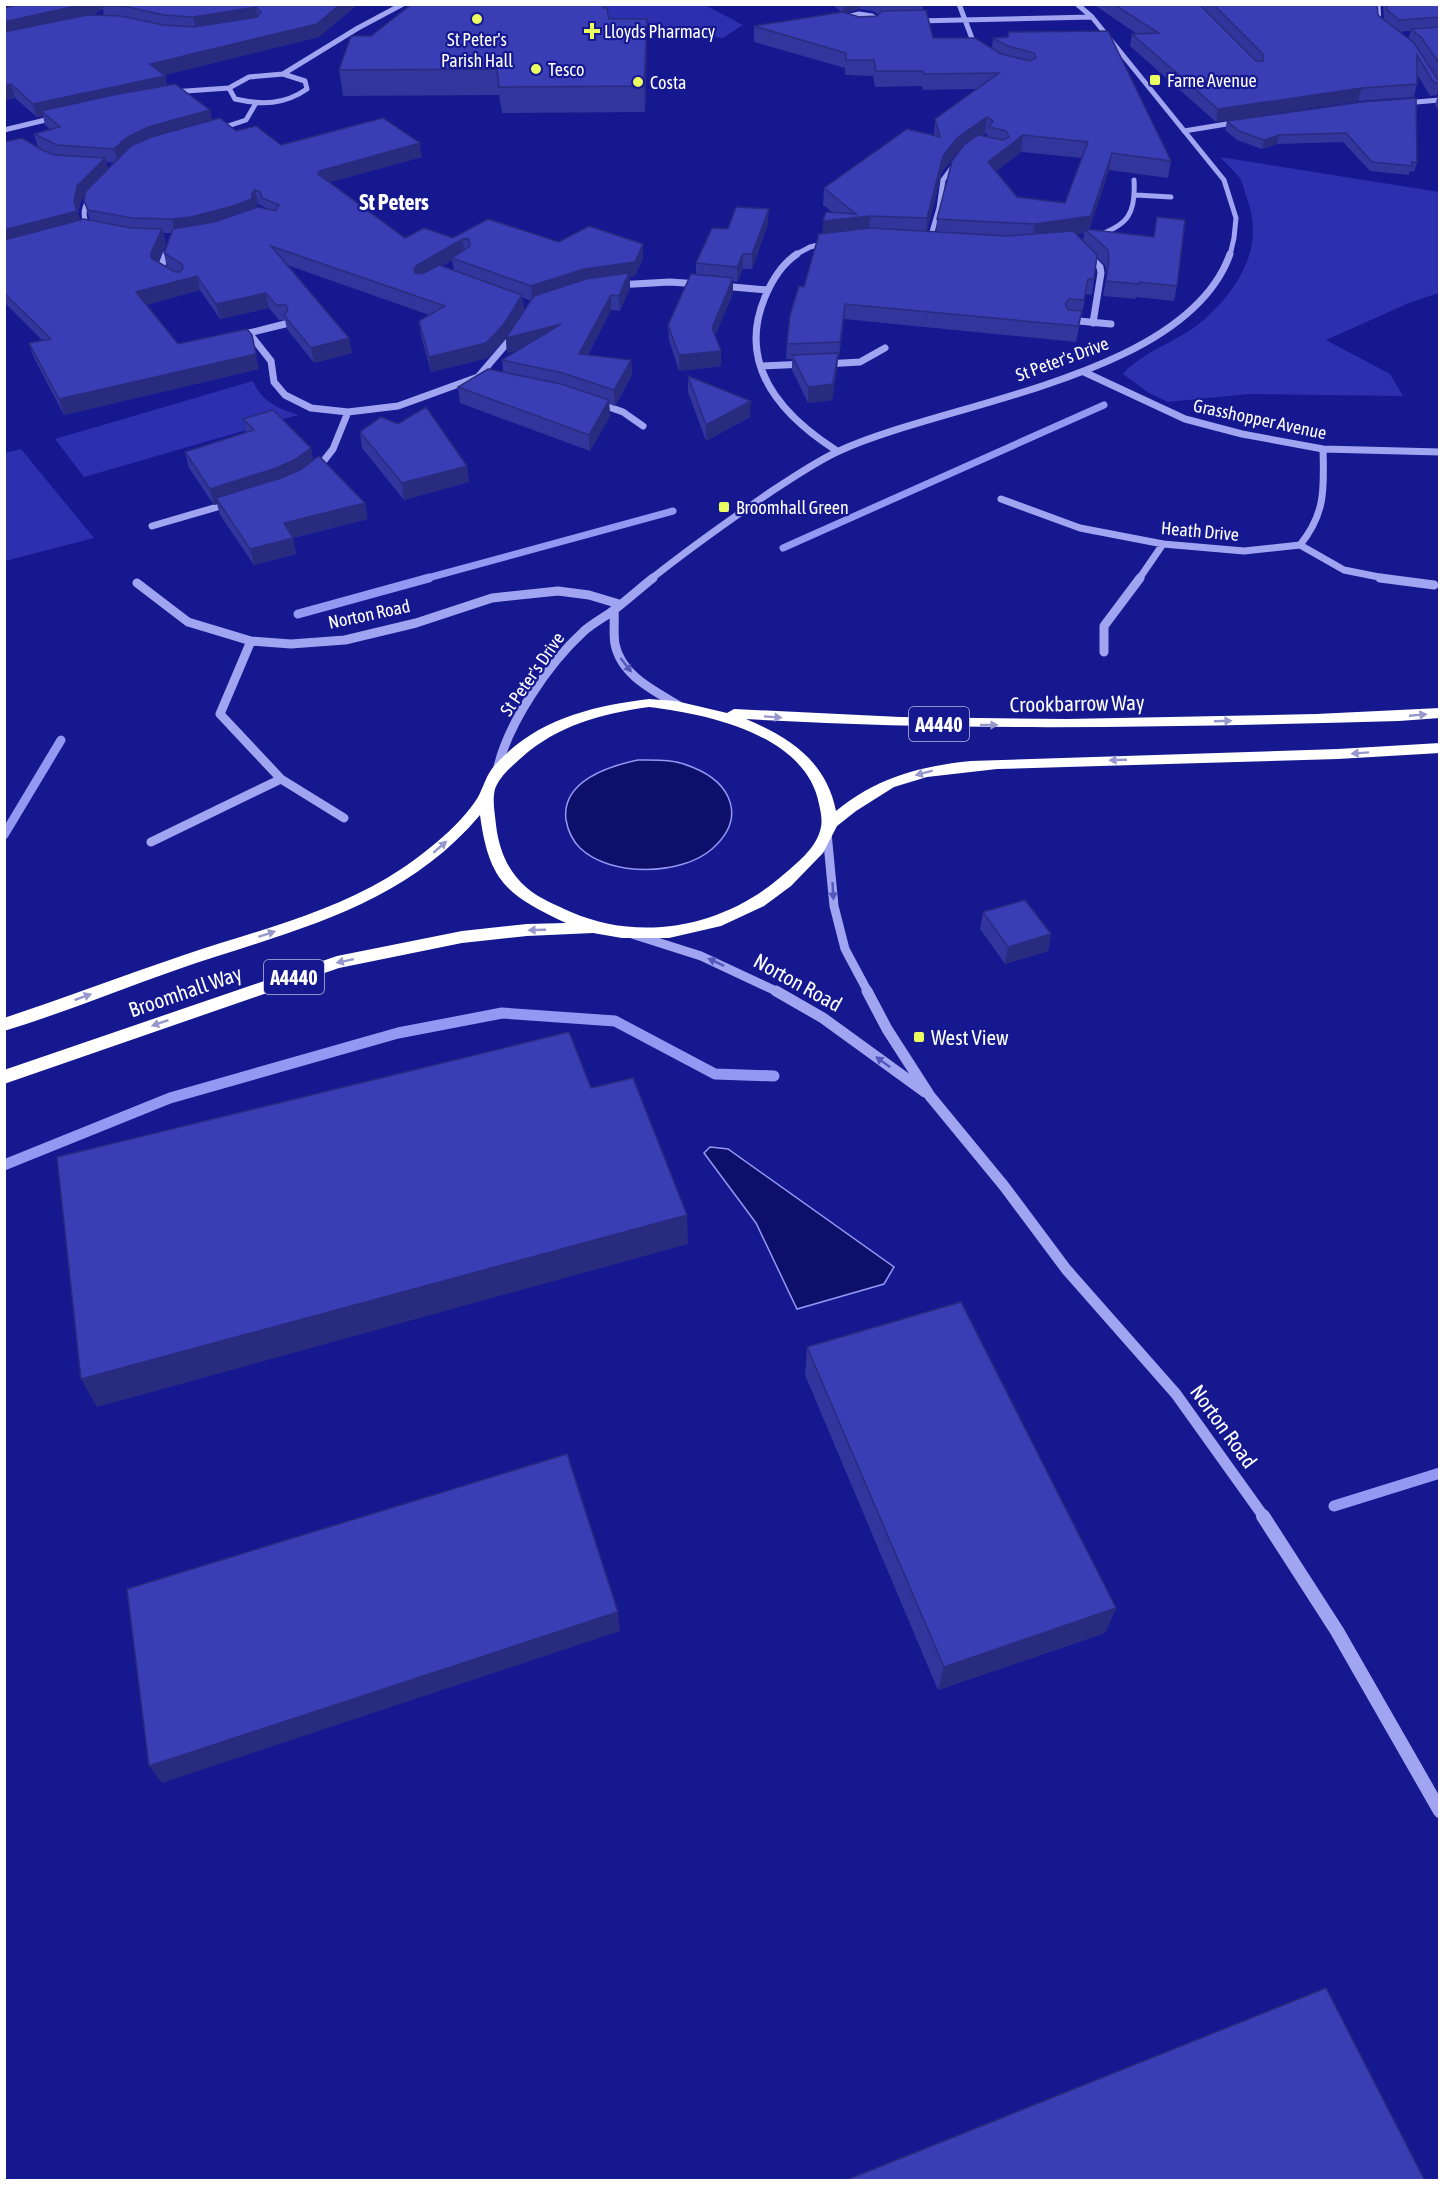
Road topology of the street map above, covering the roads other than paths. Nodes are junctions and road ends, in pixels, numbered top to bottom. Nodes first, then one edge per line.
1 (403, 4) edge
2 (959, 4) edge
3 (1077, 4) edge
4 (1378, 4) edge
5 (1092, 17) junction
6 (879, 21) junction
7 (890, 21) edge
8 (912, 21) edge
9 (966, 21) junction
10 (1387, 31) edge
11 (984, 55) edge
12 (283, 74) junction
13 (230, 88) junction
14 (161, 94) edge
15 (1440, 100) edge
16 (1393, 103) edge
17 (256, 104) junction
18 (61, 116) edge
19 (1251, 120) edge
20 (4, 130) edge
21 (1184, 131) junction
22 (208, 132) edge
23 (968, 152) edge
24 (1134, 180) dead end
25 (99, 189) edge
26 (1136, 195) junction
27 (1171, 197) dead end
28 (88, 228) junction
29 (78, 231) edge
30 (99, 231) edge
31 (1090, 238) edge
32 (164, 239) edge
33 (844, 240) edge
34 (919, 242) edge
35 (929, 242) junction
36 (941, 243) edge
37 (1080, 249) edge
38 (174, 278) edge
39 (703, 285) edge
40 (714, 285) edge
41 (608, 286) edge
42 (768, 290) junction
43 (1068, 320) edge
44 (1093, 323) junction
45 (285, 324) edge
46 (1111, 324) dead end
47 (520, 328) edge
48 (249, 333) junction
49 (239, 336) edge
50 (885, 348) dead end
51 (761, 366) junction
52 (1084, 372) junction
53 (478, 377) junction
54 (489, 379) edge
55 (588, 400) edge
56 (348, 412) junction
57 (643, 426) dead end
58 (1323, 449) junction
59 (837, 452) junction
60 (1440, 452) edge
61 (304, 478) edge
62 (1001, 499) dead end
63 (243, 500) edge
64 (152, 526) dead end
65 (1164, 544) junction
66 (1300, 545) junction
67 (137, 583) dead end
68 (1434, 585) dead end
69 (617, 607) junction
70 (251, 641) junction
71 (1104, 652) dead end
72 (678, 705) junction
73 (715, 712) junction
74 (1440, 713) edge
75 (1440, 748) edge
76 (497, 771) junction
77 (281, 779) junction
78 (486, 796) junction
79 (344, 818) dead end
80 (829, 828) junction
81 (151, 842) dead end
82 (596, 928) junction
83 (631, 933) junction
84 (4, 1025) edge
85 (4, 1077) edge
86 (930, 1096) junction
87 (1440, 1811) edge

1 - 12 street
2 - 9 street
3 - 5 street, St Peter's Drive
4 - 10 street
5 - 9 street
5 - 21 street, St Peter's Drive
6 - 6 street
6 - 7 street
8 - 9 street
9 - 11 street
12 - 13 street
12 - 17 street
13 - 14 street
13 - 17 street
15 - 16 street
17 - 22 street
18 - 20 street
19 - 21 street
21 - 52 street, St Peter's Drive
23 - 35 street
24 - 26 street
25 - 28 street
26 - 27 street
26 - 31 street
28 - 29 street
28 - 30 street
32 - 38 street
33 - 42 street
34 - 35 street
35 - 36 street
37 - 44 street
39 - 41 street
40 - 42 street
42 - 51 street
43 - 44 street
44 - 46 street
45 - 48 street
47 - 53 street
48 - 49 street
48 - 56 street
50 - 51 street
51 - 59 street
52 - 58 street, Grasshopper Avenue
52 - 59 street, St Peter's Drive
53 - 54 street
53 - 56 street
55 - 57 street
56 - 61 street
58 - 60 street, Grasshopper Avenue
58 - 66 street
59 - 69 street, St Peter's Drive
62 - 65 street, Heath Drive
63 - 64 street
65 - 66 street, Heath Drive
65 - 71 street
66 - 68 street
67 - 70 street, Norton Road
69 - 70 street, Norton Road
69 -> 72 street
69 - 76 street, St Peter's Drive
70 - 77 street
72 - 73 highway
72 - 76 highway
73 -> 74 highway, Crookbarrow Way / A4440
73 - 80 highway
75 -> 80 highway, A4440
76 - 78 highway, Broomhall Way
77 - 79 street
77 - 81 street
78 - 82 highway
84 -> 78 highway, Broomhall Way / A4440
80 - 83 highway
80 -> 86 street, Norton Road
82 - 83 highway
82 -> 85 highway, Broomhall Way / A4440
86 -> 83 street, Norton Road
86 - 87 street, Norton Road

